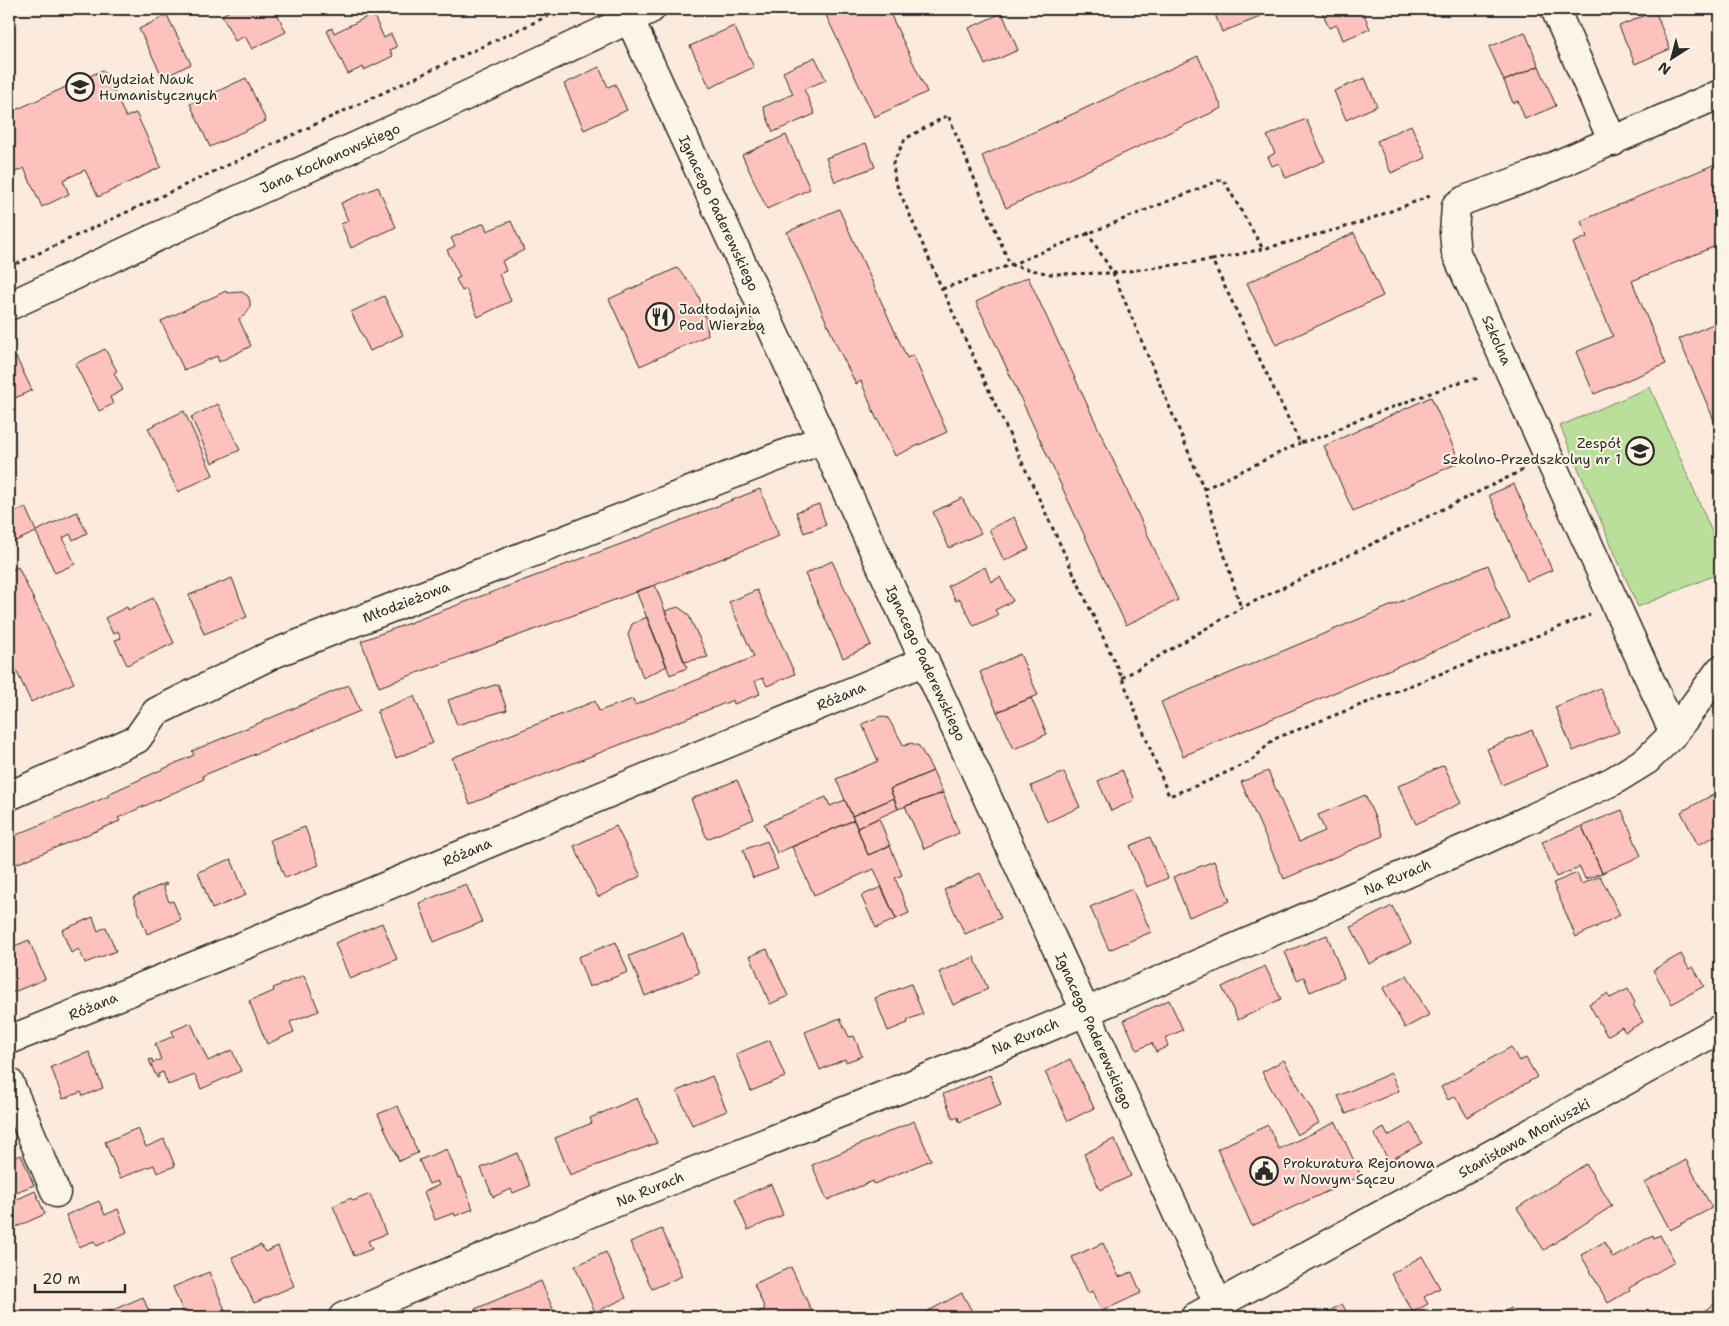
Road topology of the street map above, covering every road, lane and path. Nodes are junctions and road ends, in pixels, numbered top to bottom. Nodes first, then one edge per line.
1 (564, 9) edge
2 (1555, 9) edge
3 (635, 12) edge
4 (1720, 94) edge
5 (1613, 142) junction
6 (1431, 195) dead end
7 (1087, 232) junction
8 (1263, 249) junction
9 (1212, 260) junction
10 (1010, 265) junction
11 (9, 267) edge
12 (1113, 273) junction
13 (942, 289) junction
14 (9, 306) edge
15 (1512, 373) junction
16 (823, 439) junction
17 (1300, 443) junction
18 (1548, 457) junction
19 (1204, 488) junction
20 (1616, 605) junction
21 (1241, 608) junction
22 (925, 661) junction
23 (1720, 670) edge
24 (1122, 678) junction
25 (1674, 733) junction
26 (9, 796) edge
27 (1085, 1011) junction
28 (1720, 1030) edge
29 (9, 1040) edge
30 (9, 1082) edge
31 (56, 1193) dead end
32 (1212, 1313) edge
33 (343, 1317) edge

1 - 11 path
2 - 5 street
3 - 14 street, Jana Kochanowskiego
3 - 16 street, Ignacego Paderewskiego
4 - 5 street, Szkolna
5 - 15 street, Szkolna
6 - 8 path
7 - 8 path
7 - 10 path
7 - 12 path
8 - 9 path
9 - 12 path
9 - 17 path
10 - 12 path
10 - 13 path
10 - 13 path
12 - 19 path
13 - 24 path
15 - 17 path
15 - 18 street, Szkolna
16 - 22 street, Ignacego Paderewskiego
16 - 26 street, Młodzieżowa
17 - 19 path
18 - 20 street, Szkolna
18 - 21 path
19 - 21 path
20 - 24 path
20 - 25 street, Szkolna
21 - 24 path
22 - 27 street, Ignacego Paderewskiego
22 - 29 street, Różana
23 - 25 street, Na Rurach
25 - 27 street, Na Rurach
27 - 32 street, Ignacego Paderewskiego
27 - 33 street, Na Rurach
28 - 32 street, Stanisława Moniuszki
30 - 31 street

